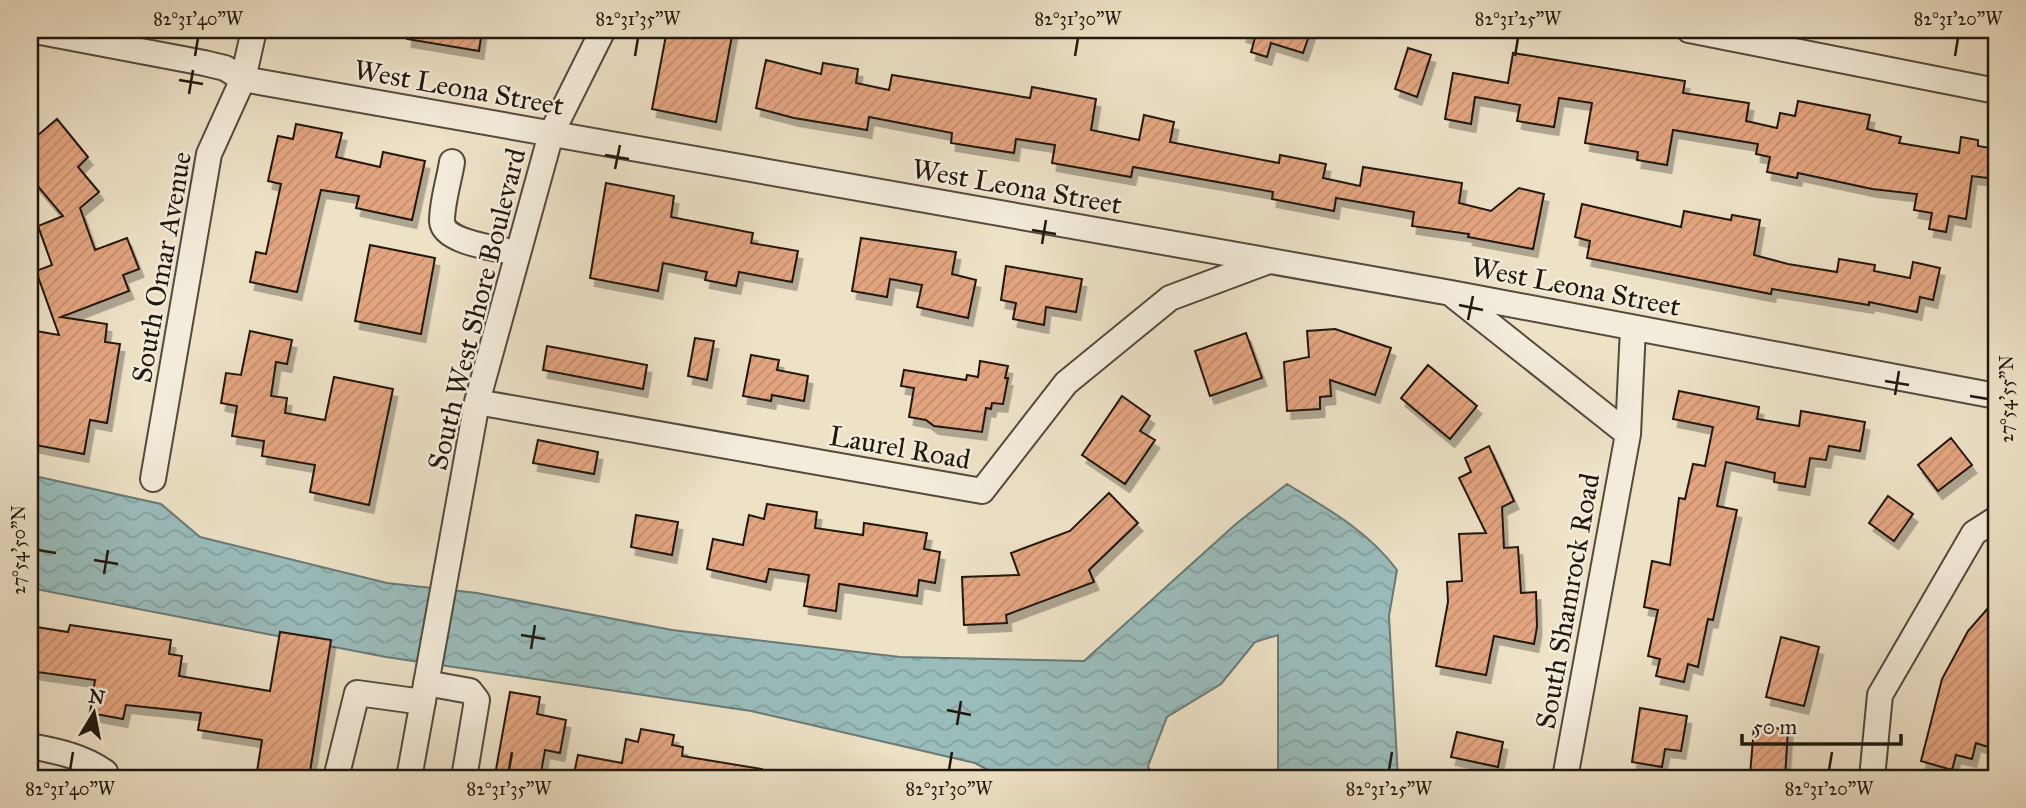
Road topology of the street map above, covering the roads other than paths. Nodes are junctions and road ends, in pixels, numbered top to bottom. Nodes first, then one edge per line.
1 (30, 30) edge
2 (254, 30) edge
3 (603, 30) edge
4 (1689, 30) edge
5 (243, 79) junction
6 (1996, 91) edge
7 (551, 134) junction
8 (452, 162) dead end
9 (518, 253) junction
10 (1270, 260) junction
11 (1451, 293) junction
12 (1633, 328) junction
13 (1996, 396) edge
14 (477, 402) junction
15 (1628, 434) junction
16 (153, 480) dead end
17 (1996, 519) edge
18 (424, 692) junction
19 (30, 746) edge
20 (105, 778) edge
21 (336, 778) edge
22 (409, 778) edge
23 (464, 778) edge
24 (1565, 778) edge
25 (1872, 778) edge

1 - 5 street, West Leona Street
2 - 5 street, South Omar Avenue
3 - 7 street, South West Shore Boulevard
4 - 6 street
5 - 7 street, West Leona Street
5 - 16 street, South Omar Avenue
7 - 9 street, South West Shore Boulevard
7 - 10 street, West Leona Street
8 - 9 street
9 - 14 street, South West Shore Boulevard
10 - 11 street, West Leona Street
10 - 14 street, Laurel Road
11 - 12 street, West Leona Street
11 - 15 street
12 - 13 street, West Leona Street
12 - 15 street, South Shamrock Road
14 - 18 street, South West Shore Boulevard
15 - 24 street, South Shamrock Road
17 - 25 street
18 - 21 street
18 - 22 street, South West Shore Boulevard
18 - 23 street
19 - 20 street

